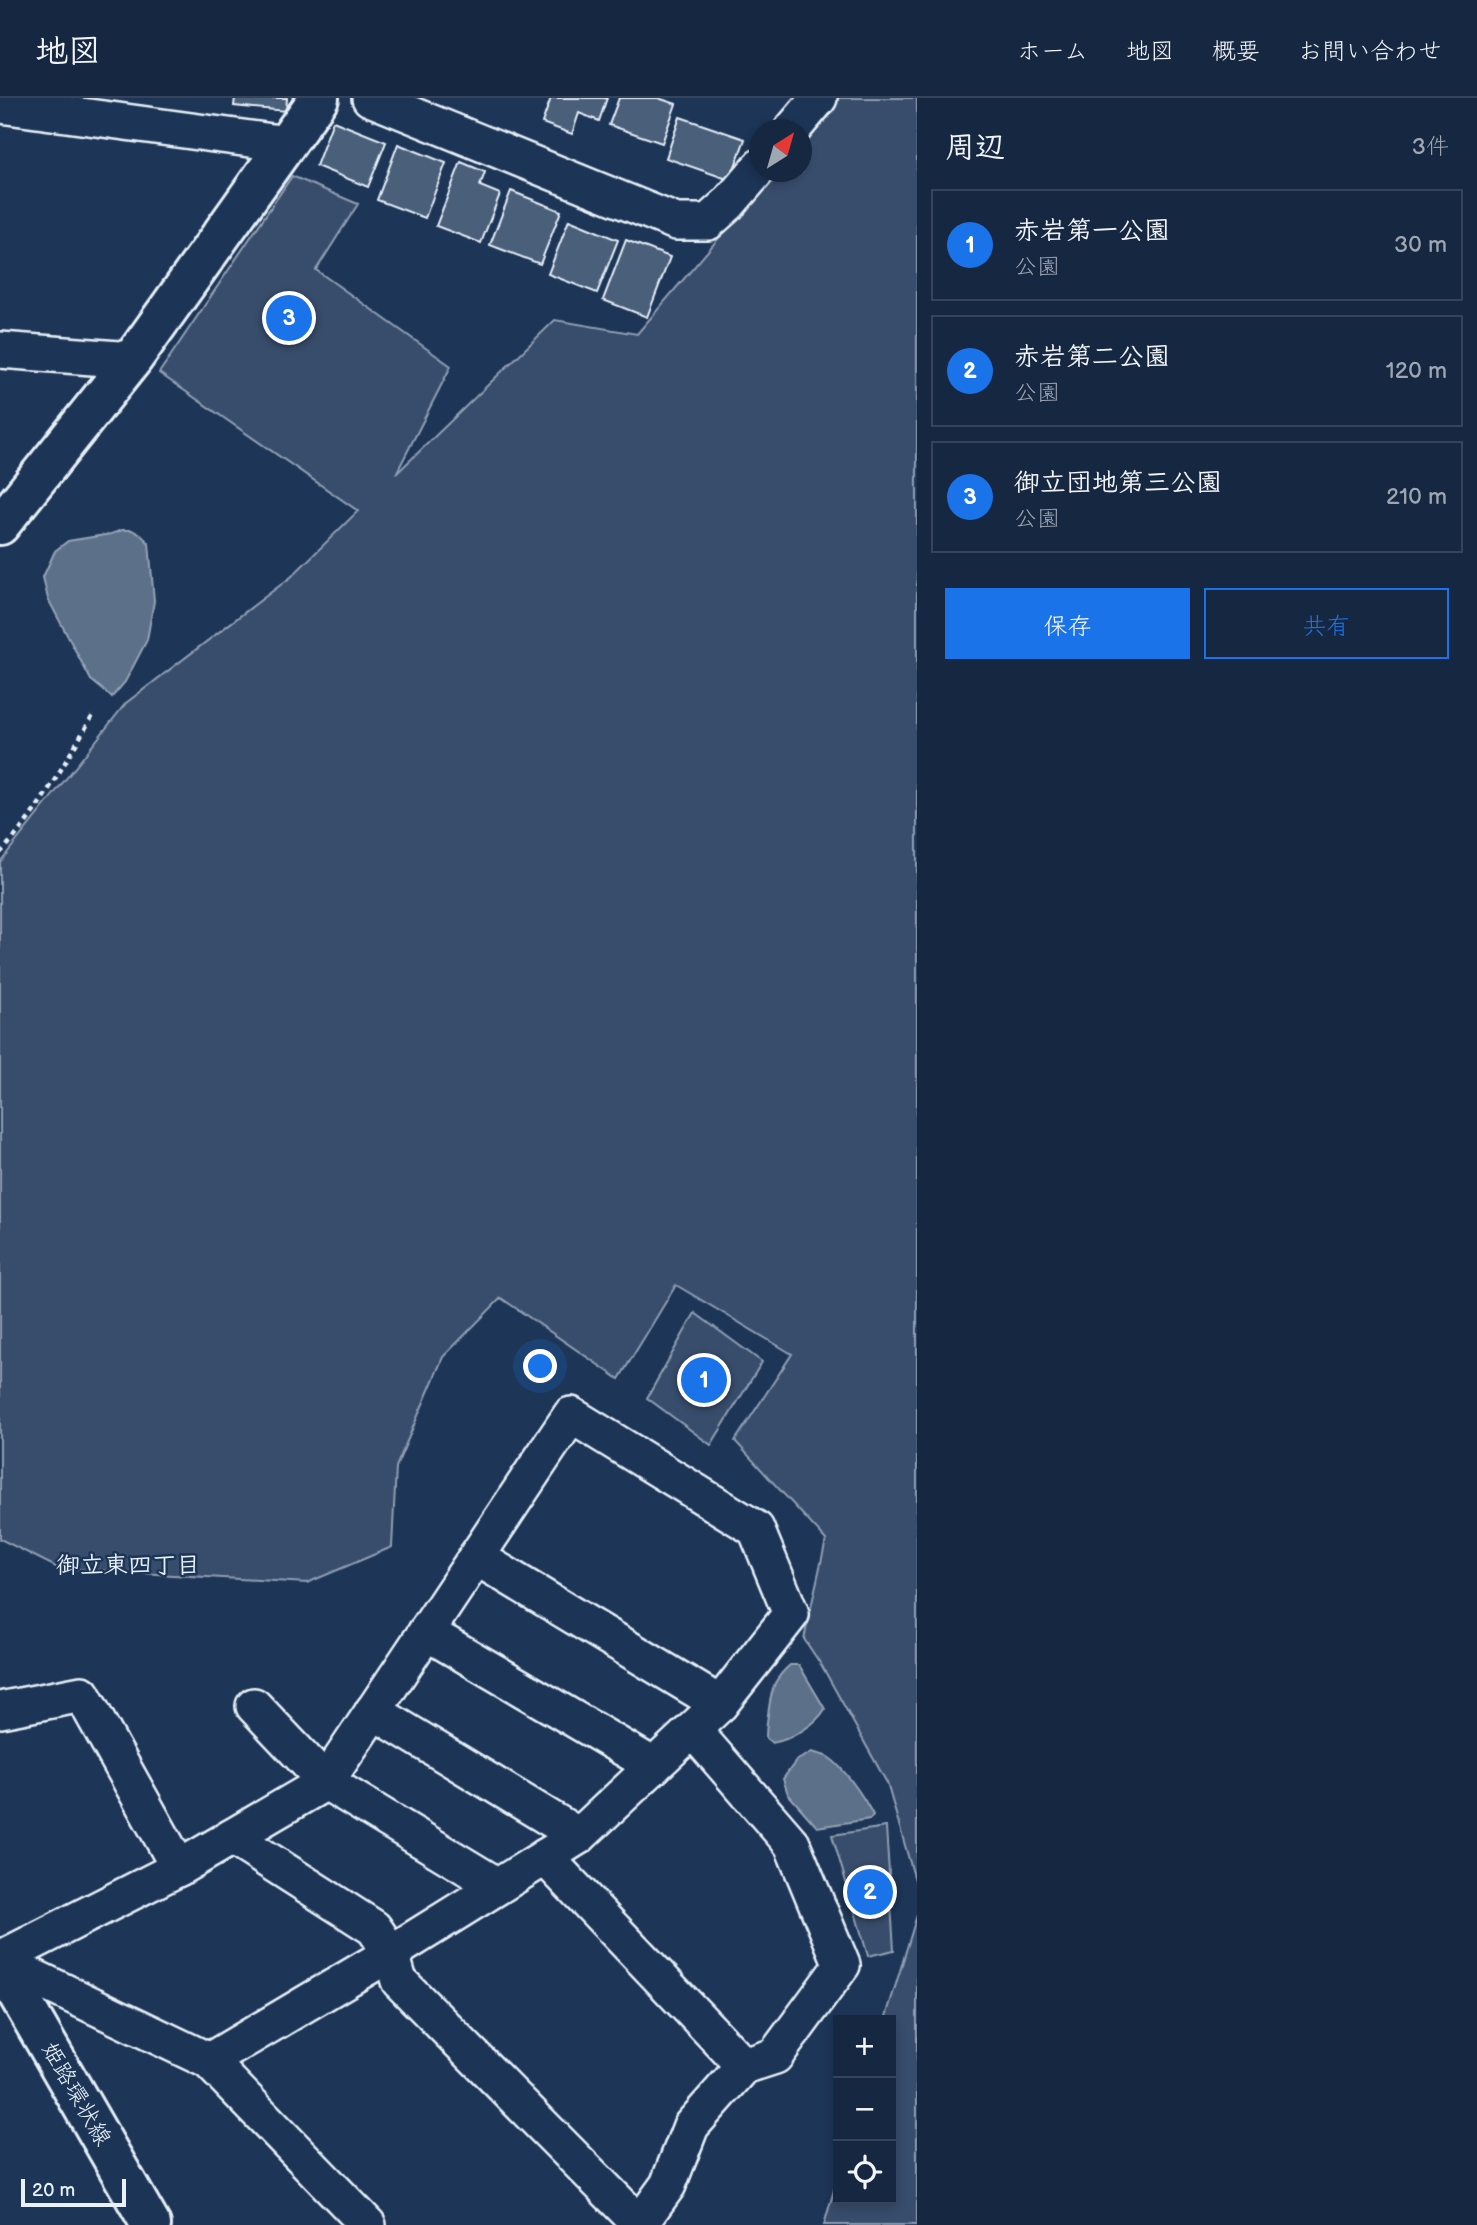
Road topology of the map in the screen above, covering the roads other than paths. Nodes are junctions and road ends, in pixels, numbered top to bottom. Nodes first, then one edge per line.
1 (319, 98) edge
2 (370, 98) edge
3 (819, 98) edge
4 (5, 103) edge
5 (801, 119) edge
6 (287, 144) junction
7 (749, 180) edge
8 (0, 350) edge
9 (132, 360) junction
10 (0, 524) edge
11 (476, 1558) junction
12 (426, 1632) junction
13 (720, 1704) junction
14 (254, 1706) dead end
15 (0, 1710) edge
16 (373, 1712) junction
17 (693, 1730) junction
18 (654, 1766) junction
19 (326, 1782) junction
20 (232, 1836) junction
21 (579, 1836) junction
22 (545, 1857) junction
23 (179, 1868) junction
24 (498, 1886) junction
25 (391, 1952) junction
26 (0, 1961) edge
27 (209, 2060) junction
28 (744, 2066) junction
29 (151, 2225) edge
30 (368, 2225) edge
31 (639, 2225) edge

1 - 6 street
2 - 7 street
3 - 5 street
4 - 6 street
6 - 9 street
8 - 9 street
9 - 10 street
11 - 12 street
11 - 13 street
11 - 13 street
12 - 16 street
12 - 18 street
13 - 17 street
14 - 19 street
15 - 23 street
16 - 19 street
16 - 21 street
17 - 18 street
17 - 28 street
18 - 21 street
19 - 20 street
19 - 24 street
20 - 23 street
20 - 25 street
21 - 22 street
22 - 24 street
22 - 28 street
23 - 26 street
24 - 25 street
25 - 27 street
25 - 31 street
26 - 27 street
26 - 29 street, 姫路環状線
27 - 30 street
28 - 31 street

